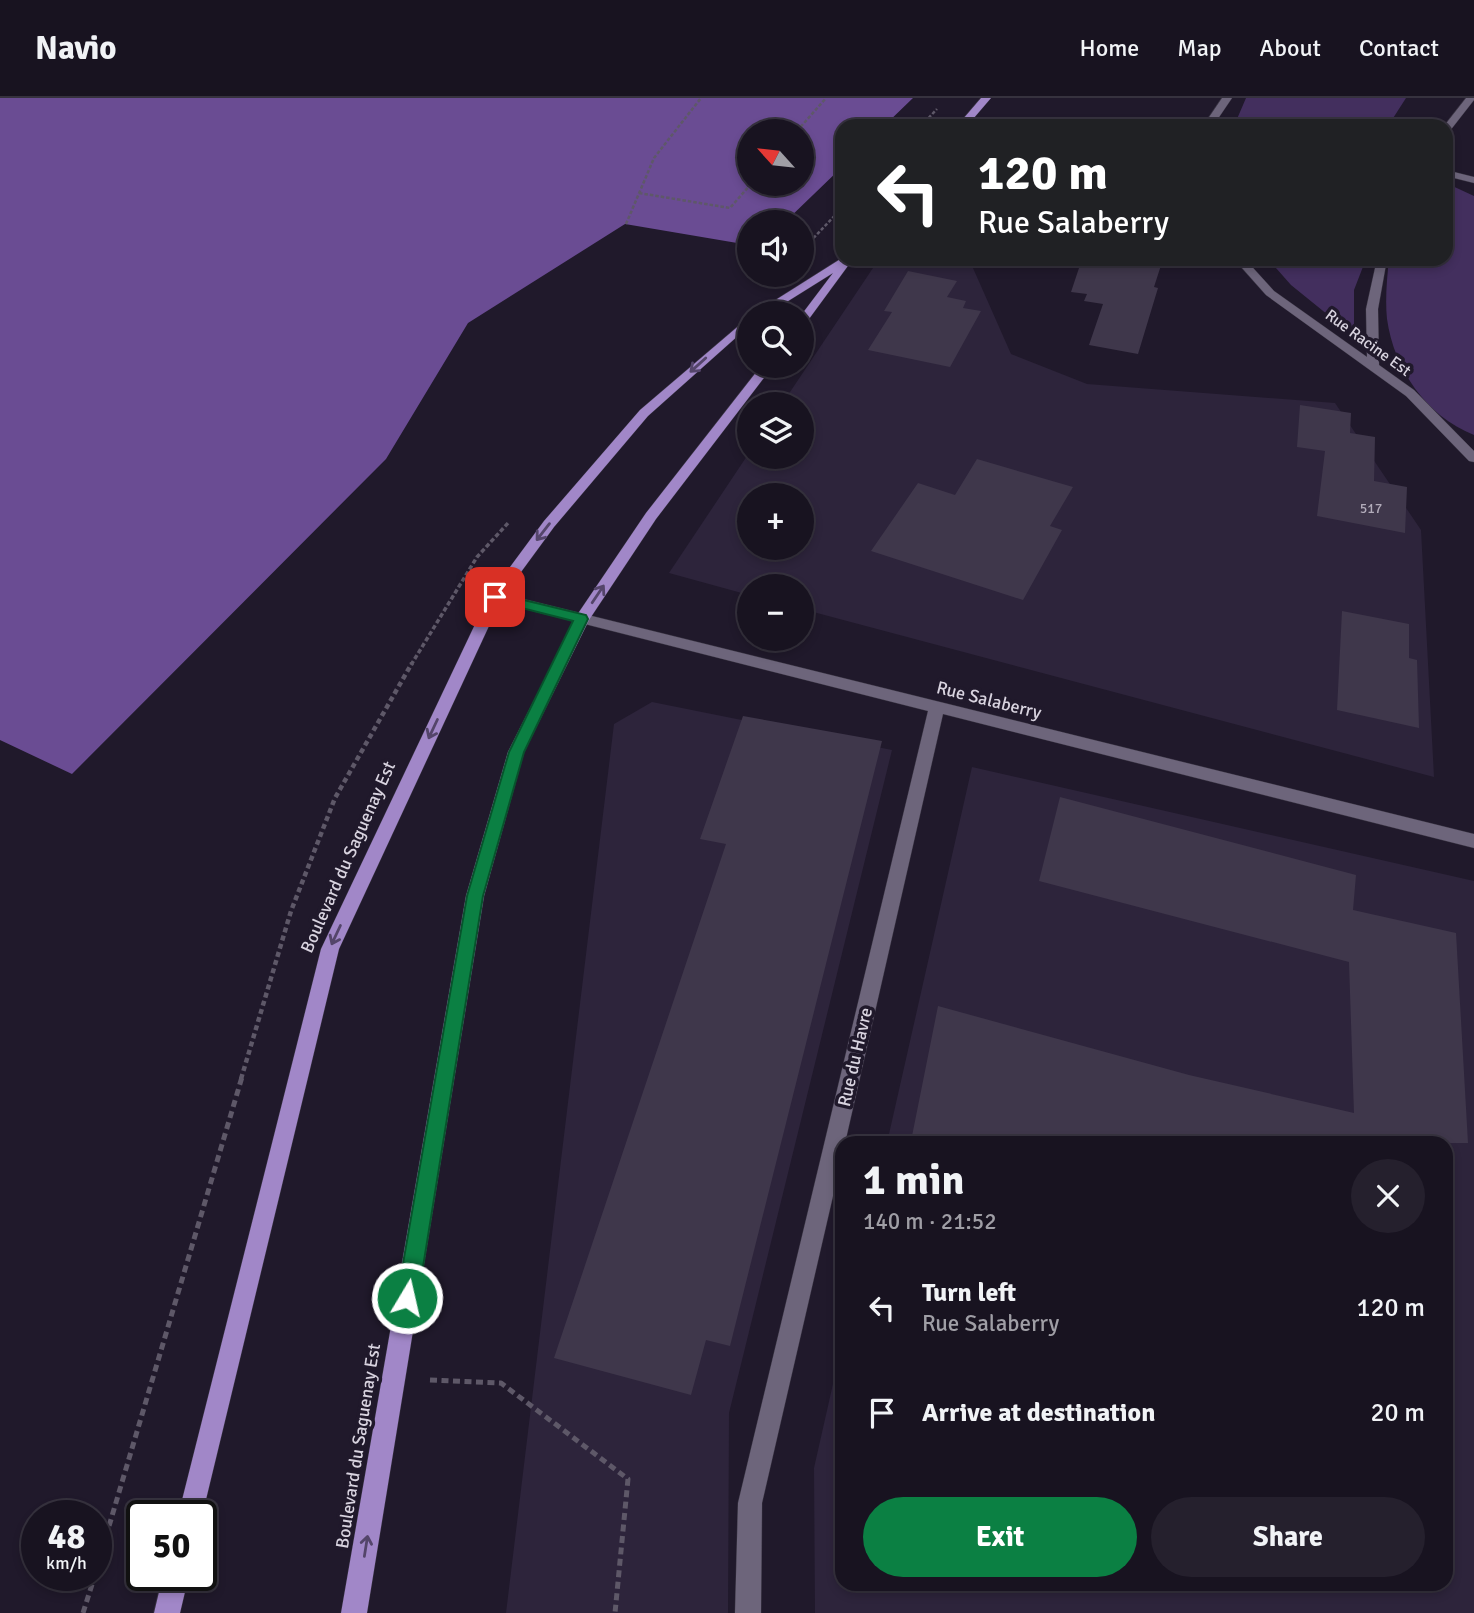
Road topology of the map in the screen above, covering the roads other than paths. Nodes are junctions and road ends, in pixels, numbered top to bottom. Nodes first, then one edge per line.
1 (986, 98) edge
2 (1227, 98) edge
3 (1471, 98) edge
4 (968, 119) edge
5 (1213, 119) edge
6 (1453, 122) edge
7 (1453, 175) edge
8 (1474, 180) edge
9 (838, 266) edge
10 (844, 266) edge
11 (1245, 266) edge
12 (1381, 266) edge
13 (781, 301) edge
14 (814, 305) edge
15 (737, 331) edge
16 (1373, 366) junction
17 (758, 378) edge
18 (1474, 458) edge
19 (495, 597) junction
20 (582, 619) junction
21 (937, 707) junction
22 (1474, 841) edge
23 (836, 1136) edge
24 (835, 1141) edge
25 (194, 1500) edge
26 (172, 1591) edge
27 (167, 1613) edge
28 (354, 1613) edge
29 (748, 1613) edge

1 - 4 main road
2 - 5 street
3 - 6 street
7 - 8 street
9 - 13 main road
10 - 14 main road
11 - 16 street, Rue Racine Est
12 - 16 street
15 -> 19 main road, Boulevard du Saguenay Est
16 - 18 street, Rue Racine Est
20 -> 17 main road, Boulevard du Saguenay Est
19 - 20 street, Rue Salaberry
19 -> 25 main road, Boulevard du Saguenay Est
20 - 21 street, Rue Salaberry
28 -> 20 main road, Boulevard du Saguenay Est
21 - 22 street, Rue Salaberry
21 - 23 street, Rue du Havre
24 - 29 street, Rue du Havre
26 - 27 main road

